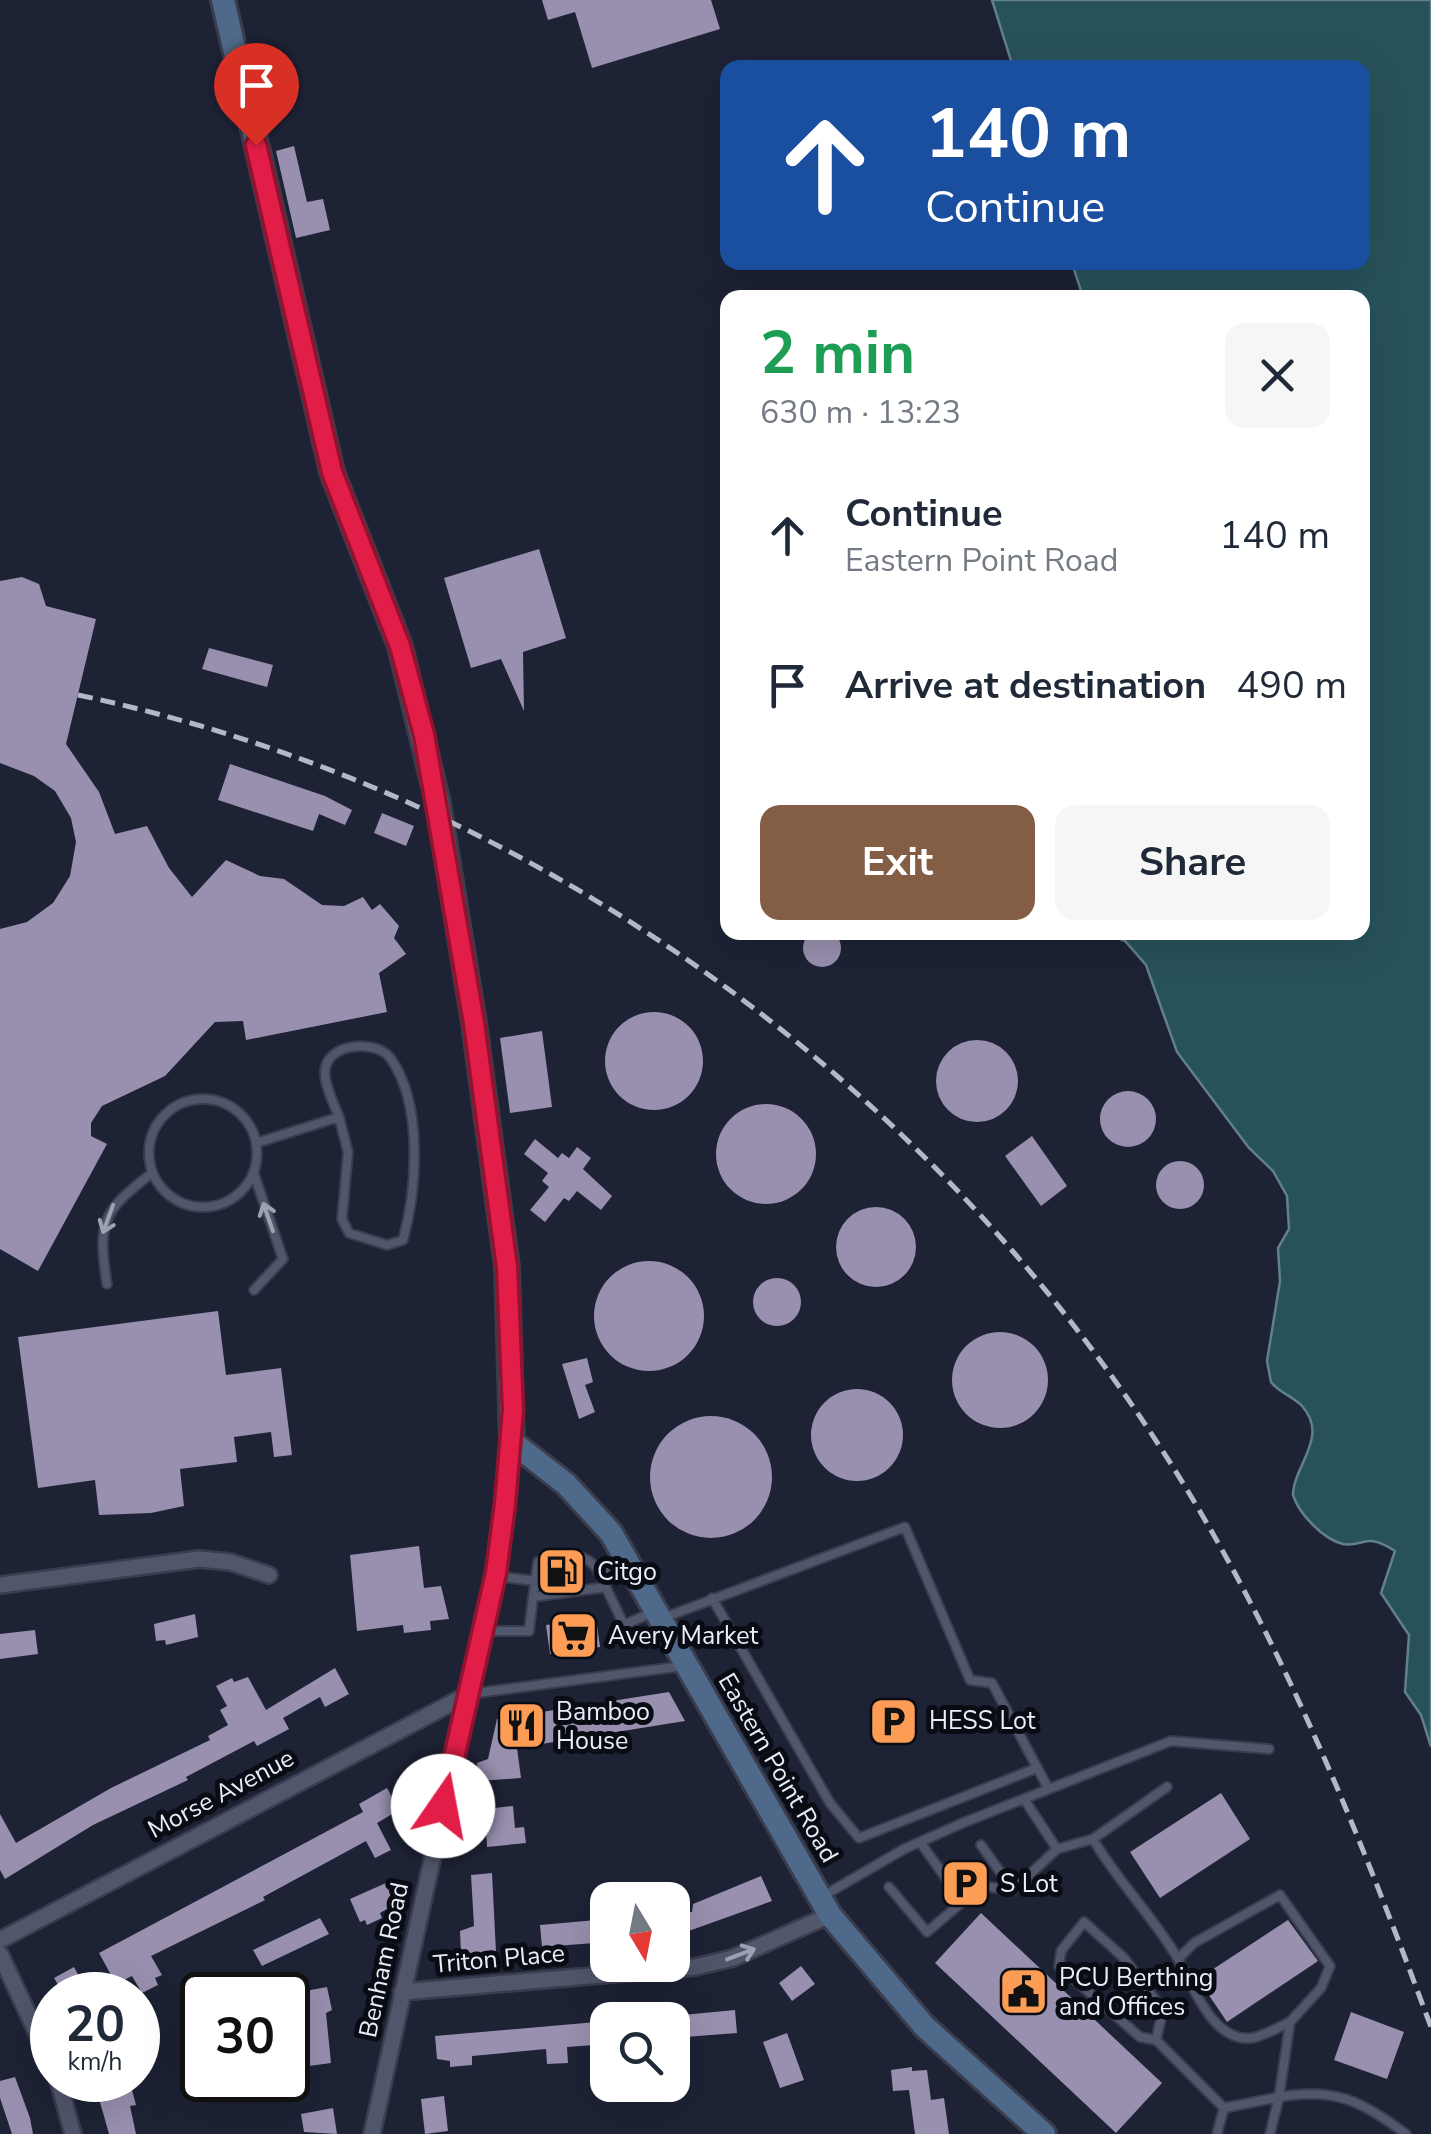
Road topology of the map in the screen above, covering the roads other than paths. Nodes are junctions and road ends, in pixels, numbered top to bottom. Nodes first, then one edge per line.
1 (223, 0) edge
2 (338, 1117) junction
3 (256, 1143) junction
4 (152, 1173) junction
5 (254, 1174) junction
6 (107, 1284) dead end
7 (254, 1290) dead end
8 (512, 1442) junction
9 (626, 1558) junction
10 (599, 1573) junction
11 (270, 1574) dead end
12 (494, 1576) junction
13 (535, 1581) junction
14 (0, 1585) edge
15 (606, 1587) junction
16 (533, 1597) junction
17 (712, 1598) junction
18 (659, 1614) junction
19 (482, 1630) junction
20 (688, 1665) junction
21 (468, 1694) junction
22 (1270, 1749) dead end
23 (1037, 1768) junction
24 (1048, 1788) junction
25 (1167, 1788) dead end
26 (1024, 1799) junction
27 (1093, 1839) junction
28 (920, 1842) junction
29 (981, 1845) dead end
30 (1057, 1850) junction
31 (889, 1887) dead end
32 (1012, 1890) junction
33 (962, 1902) junction
34 (825, 1906) junction
35 (0, 1940) edge
36 (0, 1954) edge
37 (1178, 1959) junction
38 (402, 1992) junction
39 (30, 2018) edge
40 (1290, 2022) junction
41 (1156, 2040) junction
42 (1280, 2097) junction
43 (64, 2102) edge
44 (1224, 2108) junction
45 (73, 2134) edge
46 (372, 2134) edge
47 (1044, 2134) edge
48 (1217, 2134) edge
49 (1270, 2134) edge
50 (1406, 2134) edge

1 - 8 main road
2 - 2 lane
2 - 3 lane
3 - 4 lane
3 - 5 lane
4 - 5 lane
4 -> 6 lane
7 -> 5 lane
8 - 9 main road, Eastern Point Road
8 - 12 street, Benham Road
9 - 10 lane
9 - 18 main road, Eastern Point Road
10 - 13 lane
10 - 15 lane
11 - 14 street
12 - 13 lane
12 - 19 street, Benham Road
13 - 16 lane
15 - 16 lane
15 - 18 lane
16 - 19 lane
17 - 18 lane
17 - 23 lane
17 - 23 lane
18 - 20 main road, Eastern Point Road
19 - 21 street, Benham Road
20 - 21 lane
20 - 34 main road, Eastern Point Road
21 - 35 street, Morse Avenue
21 - 38 street, Benham Road
22 - 24 lane
23 - 24 lane
24 - 26 lane
25 - 27 lane
26 - 28 lane
26 - 30 lane
27 - 30 lane
27 - 37 lane
28 - 33 lane
28 - 34 lane
29 - 32 lane
30 - 32 lane
31 - 33 lane
32 - 33 lane
38 -> 34 street, Triton Place
34 - 47 main road, Eastern Point Road
36 - 39 street
37 - 40 lane
37 - 40 lane
38 - 46 street, Benham Road
40 - 42 lane
41 - 41 lane
41 - 44 lane
42 - 44 lane
42 - 49 lane
42 - 50 lane
43 - 45 street
44 - 48 lane

